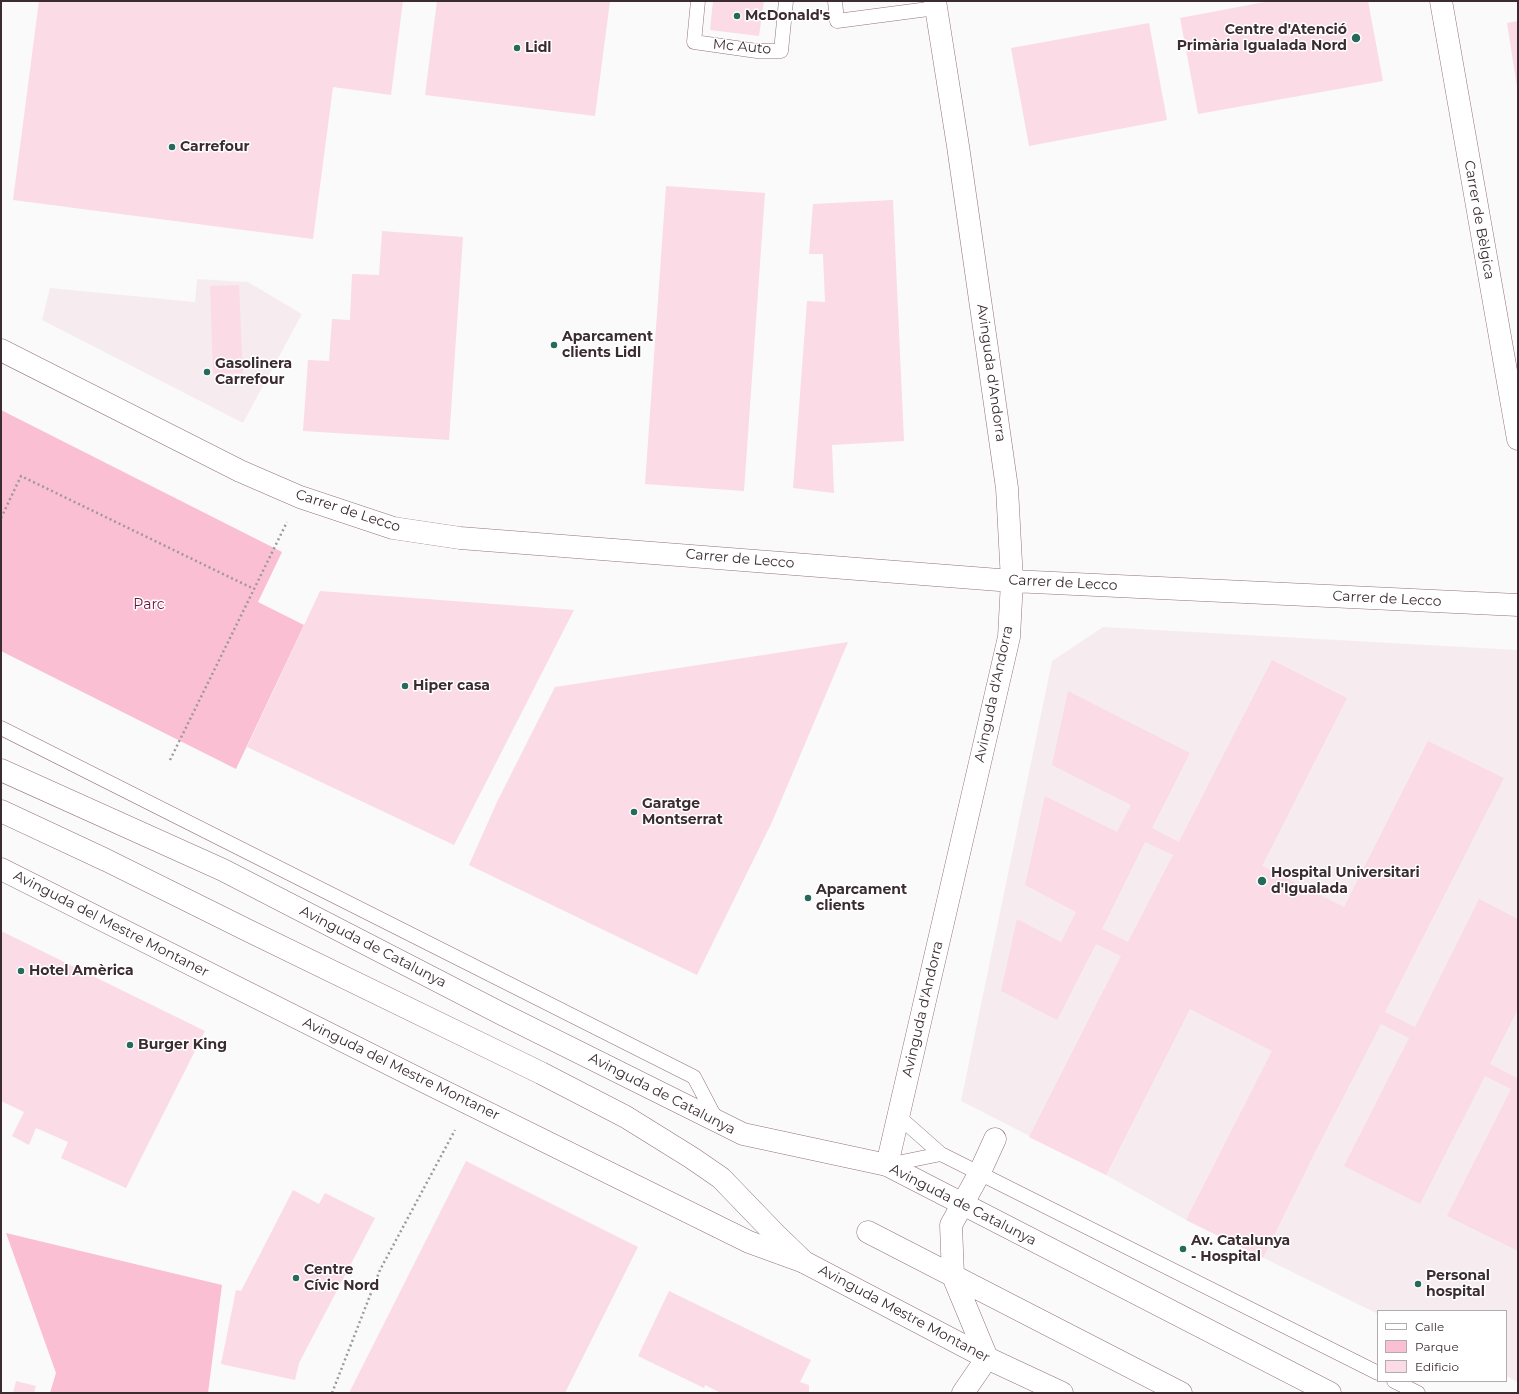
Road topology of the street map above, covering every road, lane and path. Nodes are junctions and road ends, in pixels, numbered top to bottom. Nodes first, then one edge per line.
1 (698, 1) edge
2 (786, 1) edge
3 (835, 1) edge
4 (1440, 1) edge
5 (936, 4) edge
6 (1, 350) edge
7 (1518, 439) edge
8 (300, 497) junction
9 (1, 518) edge
10 (1012, 581) junction
11 (254, 589) junction
12 (1518, 605) edge
13 (1, 728) edge
14 (170, 760) dead end
15 (1, 770) edge
16 (1, 811) edge
17 (1, 869) edge
18 (470, 1103) junction
19 (898, 1116) junction
20 (718, 1121) junction
21 (996, 1139) dead end
22 (941, 1154) junction
23 (887, 1165) junction
24 (980, 1174) junction
25 (963, 1205) junction
26 (868, 1232) dead end
27 (804, 1262) junction
28 (953, 1276) junction
29 (987, 1358) junction
30 (1377, 1372) edge
31 (1396, 1382) edge
32 (332, 1393) edge
33 (963, 1393) edge
34 (1062, 1393) edge
35 (1181, 1393) edge
36 (1330, 1393) edge
37 (1418, 1393) edge

1 - 2 lane, Mc Auto
3 - 5 lane
4 - 7 street, Carrer de Bèlgica
5 - 10 street, Avinguda d'Andorra
6 - 8 street, Carrer de Lecco
8 - 10 street, Carrer de Lecco
8 - 11 path
9 - 11 path
10 - 12 street, Carrer de Lecco
10 - 19 street, Avinguda d'Andorra
11 - 14 path
13 - 20 lane
15 - 20 street, Avinguda de Catalunya
16 - 27 street, Avinguda Mestre Montaner
17 - 18 street, Avinguda del Mestre Montaner
18 - 27 street, Avinguda del Mestre Montaner
18 - 32 path
19 - 22 lane
19 - 23 street, Avinguda d'Andorra
20 - 23 street, Avinguda de Catalunya
21 - 24 street
22 - 23 lane
22 - 24 lane
23 - 25 street, Avinguda de Catalunya
24 - 25 street
24 - 30 lane
25 - 28 street
25 - 36 street, Avinguda de Catalunya
26 - 28 street
27 - 29 street, Avinguda Mestre Montaner
28 - 29 street
28 - 35 street
29 - 33 street
29 - 34 street, Avinguda Mestre Montaner
31 - 37 lane

